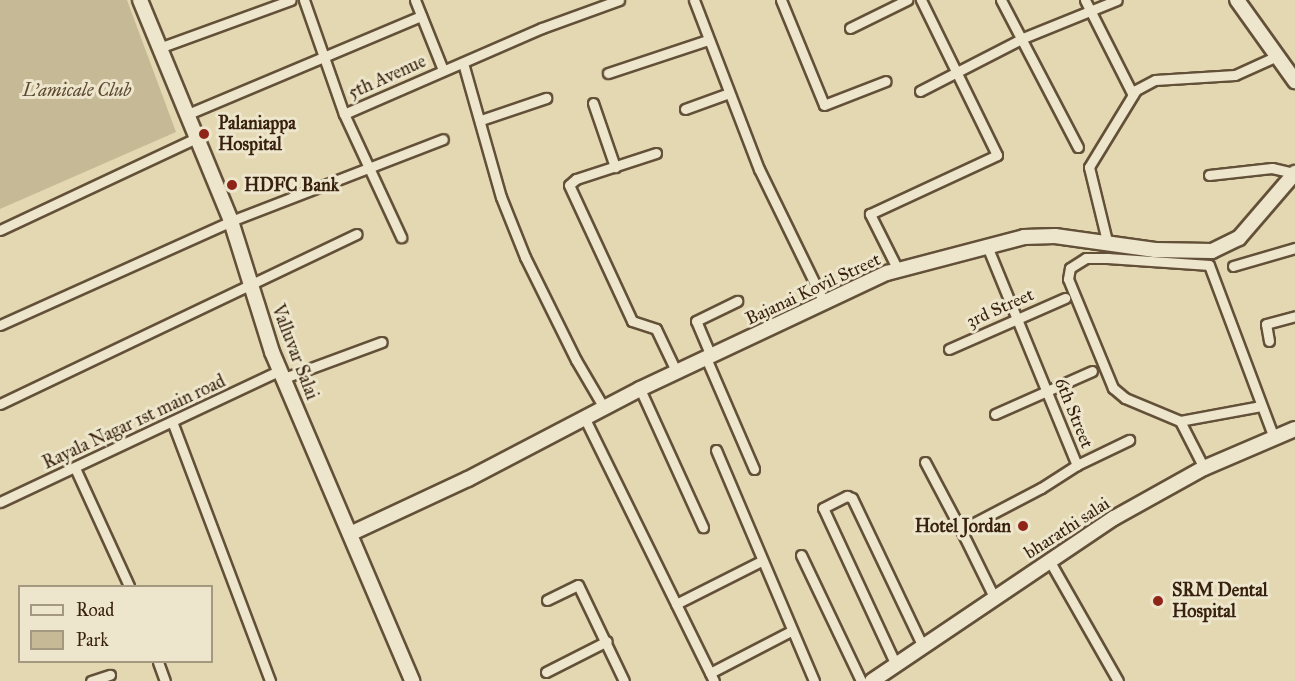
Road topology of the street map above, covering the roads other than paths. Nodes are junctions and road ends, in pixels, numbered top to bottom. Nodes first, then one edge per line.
1 (140, 0) edge
2 (291, 0) edge
3 (304, 0) edge
4 (619, 0) edge
5 (694, 0) edge
6 (781, 0) edge
7 (907, 0) edge
8 (921, 0) edge
9 (1001, 0) edge
10 (1085, 0) edge
11 (1117, 0) edge
12 (418, 1) edge
13 (1242, 2) edge
14 (1091, 12) junction
15 (421, 16) junction
16 (850, 28) dead end
17 (1023, 38) junction
18 (708, 40) junction
19 (159, 48) junction
20 (1275, 57) junction
21 (323, 58) junction
22 (463, 63) junction
23 (443, 70) junction
24 (608, 73) dead end
25 (957, 75) junction
26 (886, 81) dead end
27 (1295, 81) edge
28 (920, 91) dead end
29 (729, 93) junction
30 (1133, 95) junction
31 (546, 98) dead end
32 (593, 103) dead end
33 (686, 109) dead end
34 (188, 114) junction
35 (344, 114) junction
36 (481, 120) junction
37 (196, 138) junction
38 (443, 139) dead end
39 (1078, 147) dead end
40 (656, 153) dead end
41 (615, 167) junction
42 (370, 170) junction
43 (1294, 173) edge
44 (1209, 175) dead end
45 (231, 221) junction
46 (0, 230) edge
47 (356, 234) dead end
48 (401, 237) dead end
49 (1107, 241) junction
50 (987, 246) junction
51 (1295, 248) edge
52 (1233, 266) dead end
53 (898, 270) junction
54 (252, 285) junction
55 (1065, 298) dead end
56 (737, 301) dead end
57 (824, 302) junction
58 (1295, 316) edge
59 (1018, 318) junction
60 (0, 325) edge
61 (1269, 341) dead end
62 (382, 342) dead end
63 (949, 349) dead end
64 (708, 357) junction
65 (1092, 370) dead end
66 (676, 371) junction
67 (282, 374) junction
68 (640, 389) junction
69 (1047, 391) junction
70 (0, 404) edge
71 (1261, 406) junction
72 (604, 408) junction
73 (995, 414) dead end
74 (584, 417) junction
75 (1180, 421) junction
76 (173, 424) junction
77 (1295, 429) edge
78 (1274, 438) junction
79 (1129, 440) dead end
80 (716, 450) dead end
81 (926, 462) dead end
82 (1077, 465) junction
83 (75, 468) junction
84 (1204, 468) junction
85 (754, 469) dead end
86 (0, 502) edge
87 (703, 527) dead end
88 (961, 530) junction
89 (352, 533) junction
90 (801, 555) dead end
91 (1049, 560) junction
92 (761, 561) junction
93 (129, 585) edge
94 (995, 599) junction
95 (547, 600) dead end
96 (676, 604) junction
97 (791, 630) junction
98 (607, 641) junction
99 (923, 647) junction
100 (158, 663) edge
101 (896, 665) junction
102 (546, 672) dead end
103 (110, 675) dead end
104 (712, 677) edge
105 (91, 681) edge
106 (165, 681) edge
107 (270, 681) edge
108 (412, 681) edge
109 (624, 681) edge
110 (814, 681) edge
111 (861, 681) edge
112 (872, 681) edge
113 (1118, 681) edge

1 - 19 street, Valluvar Salai
2 - 19 street
3 - 21 street
4 - 22 street, 5th Avenue
5 - 18 street
6 - 26 street
7 - 16 street
8 - 25 street
9 - 17 street
10 - 14 street
11 - 14 street
12 - 15 street
13 - 20 street
14 - 17 street
14 - 30 street
15 - 21 street
15 - 23 street
17 - 25 street
17 - 39 street
18 - 24 street
18 - 29 street
19 - 34 street, Valluvar Salai
20 - 27 street
20 - 30 street
21 - 34 street
21 - 35 street
22 - 23 street, 5th Avenue
22 - 36 street
23 - 35 street, 5th Avenue
25 - 28 street
25 - 53 street
29 - 33 street
29 - 57 street
30 - 49 street
31 - 36 street
32 - 41 street
34 - 37 street, Valluvar Salai
35 - 42 street
36 - 72 street
37 - 45 street, Valluvar Salai
37 - 46 street
38 - 42 street
40 - 41 street
41 - 66 street
42 - 45 street
42 - 48 street
43 - 44 street
43 - 49 street, Bajanai Kovil Street
45 - 54 street, Valluvar Salai
45 - 60 street
47 - 54 street
49 - 50 street, Bajanai Kovil Street
50 - 53 street, Bajanai Kovil Street
50 - 59 street, 6th Street
51 - 52 street
53 - 57 street, Bajanai Kovil Street
54 - 67 street, Valluvar Salai
54 - 70 street
55 - 59 street, 3rd Street
56 - 64 street
57 - 64 street, Bajanai Kovil Street
58 - 61 street
59 - 63 street, 3rd Street
59 - 69 street, 6th Street
62 - 67 street, Rayala Nagar 1st main road
64 - 66 street, Bajanai Kovil Street
64 - 85 street
65 - 69 street
66 - 68 street, Bajanai Kovil Street
67 - 76 street, Rayala Nagar 1st main road
67 - 89 street, Valluvar Salai
68 - 72 street, Bajanai Kovil Street
68 - 87 street
69 - 73 street
69 - 82 street, 6th Street
71 - 75 street
71 - 75 street
71 - 78 street
72 - 74 street, Bajanai Kovil Street
74 - 89 street, Bajanai Kovil Street
74 - 96 street
75 - 84 street
76 - 83 street, Rayala Nagar 1st main road
76 - 107 street
77 - 78 street, bharathi salai
78 - 84 street, bharathi salai
79 - 82 street
80 - 92 street
81 - 88 street
82 - 88 street, 6th Street
83 - 86 street, Rayala Nagar 1st main road
83 - 93 street
84 - 91 street, bharathi salai
88 - 94 street
89 - 108 street, Valluvar Salai
90 - 111 street
91 - 94 street, bharathi salai
91 - 113 street
92 - 96 street
92 - 97 street
94 - 99 street, bharathi salai
95 - 98 street
96 - 104 street
97 - 104 street
97 - 110 street
98 - 102 street
98 - 109 street
99 - 101 street, bharathi salai
99 - 101 street
100 - 106 street
101 - 112 street, bharathi salai
103 - 105 street

